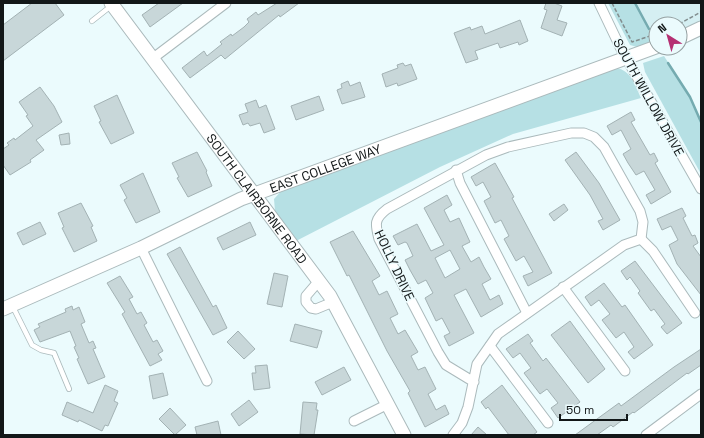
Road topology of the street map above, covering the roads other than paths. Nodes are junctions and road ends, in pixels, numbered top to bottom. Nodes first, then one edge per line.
1 (226, 3) edge
2 (600, 3) edge
3 (112, 4) edge
4 (92, 21) dead end
5 (701, 28) edge
6 (688, 34) edge
7 (648, 50) edge
8 (626, 58) junction
9 (152, 59) junction
10 (456, 170) junction
11 (701, 189) edge
12 (253, 194) junction
13 (641, 239) junction
14 (141, 248) junction
15 (318, 282) junction
16 (563, 288) junction
17 (333, 302) junction
18 (8, 307) edge
19 (527, 313) junction
20 (695, 313) dead end
21 (490, 346) junction
22 (625, 371) dead end
23 (207, 381) dead end
24 (474, 382) junction
25 (69, 389) dead end
26 (701, 394) edge
27 (388, 404) junction
28 (354, 420) dead end
29 (548, 423) dead end
30 (404, 435) edge
31 (453, 435) edge
32 (646, 435) edge

1 - 9 street
2 - 8 street, SOUTH WILLOW DRIVE
3 - 4 lane
3 - 9 street, SOUTH CLAIRBORNE ROAD
5 - 6 street
7 - 8 street, EAST COLLEGE WAY
8 - 11 street, SOUTH WILLOW DRIVE
8 - 12 street, EAST COLLEGE WAY
9 - 12 street, SOUTH CLAIRBORNE ROAD
10 - 13 street, HOLLY DRIVE
10 - 19 street
10 - 24 street, HOLLY DRIVE
12 - 14 street, EAST COLLEGE WAY
12 - 15 street, SOUTH CLAIRBORNE ROAD
13 - 16 street
13 - 20 street
14 - 18 street, EAST COLLEGE WAY
14 - 23 street
15 - 17 street, SOUTH CLAIRBORNE ROAD
15 - 17 street
16 - 19 street
16 - 22 street
17 - 27 street, SOUTH CLAIRBORNE ROAD
18 - 25 lane
19 - 21 street
21 - 24 street
21 - 29 street
24 - 31 street
26 - 32 street
27 - 28 street
27 - 30 street, SOUTH CLAIRBORNE ROAD

